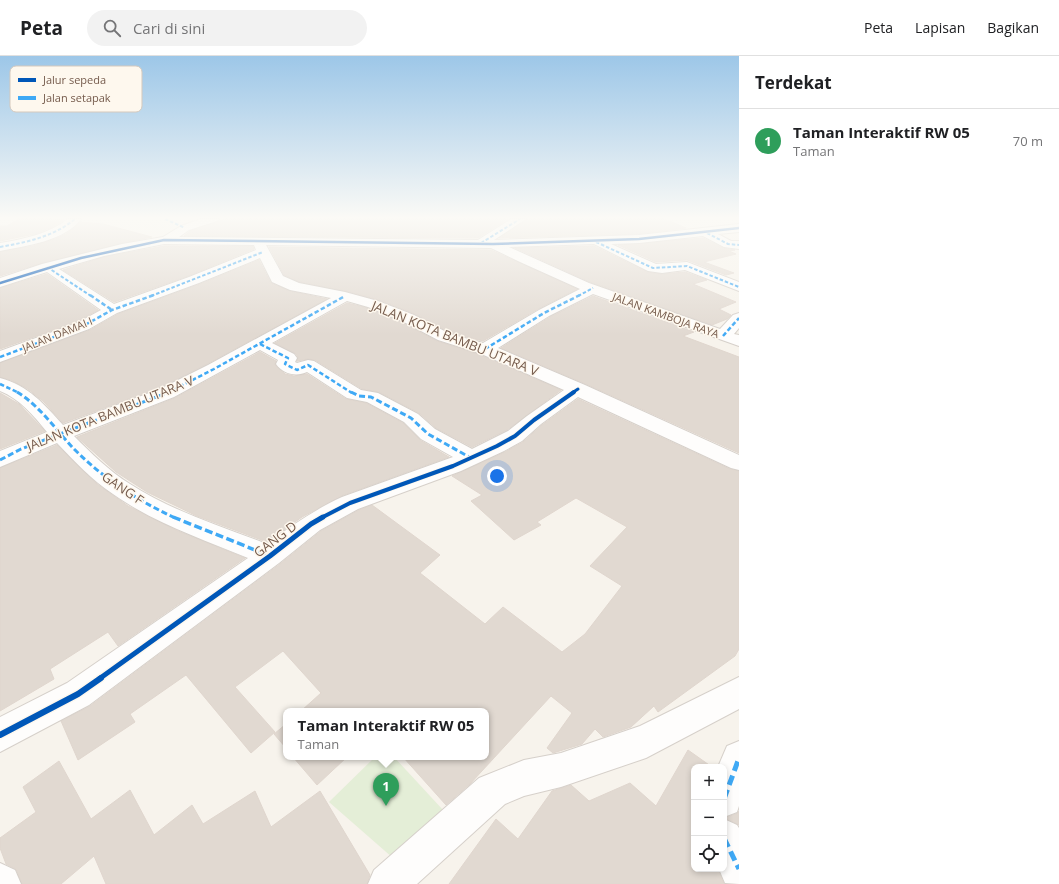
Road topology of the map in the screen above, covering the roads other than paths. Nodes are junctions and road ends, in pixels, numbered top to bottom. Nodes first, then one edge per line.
1 (81, 258) edge
2 (237, 258) edge
3 (266, 258) edge
4 (516, 258) edge
5 (630, 258) edge
6 (47, 267) junction
7 (0, 283) edge
8 (739, 287) edge
9 (593, 288) junction
10 (345, 296) junction
11 (112, 310) junction
12 (739, 318) edge
13 (723, 336) junction
14 (739, 341) edge
15 (260, 344) junction
16 (485, 349) junction
17 (0, 357) edge
18 (0, 384) edge
19 (578, 389) junction
20 (61, 435) junction
21 (471, 458) junction
22 (0, 460) edge
23 (739, 463) edge
24 (270, 556) junction
25 (739, 692) edge
26 (0, 735) edge
27 (739, 758) edge
28 (727, 791) edge
29 (727, 844) edge
30 (739, 869) edge
31 (388, 884) edge

1 - 6 street
2 - 11 street, JALAN DAMAI I
3 - 10 street, JALAN KOTA BAMBU UTARA V
4 - 9 street, JALAN KAMBOJA RAYA
5 - 8 street
6 - 7 street
6 - 11 street
9 - 13 street, JALAN KAMBOJA RAYA
9 - 16 street
10 - 15 street, JALAN KOTA BAMBU UTARA V
10 - 16 street, JALAN KOTA BAMBU UTARA V
11 - 17 street, JALAN DAMAI I
12 - 13 street
13 - 14 street, JALAN KAMBOJA RAYA
15 - 20 street, JALAN KOTA BAMBU UTARA V
15 - 21 street
16 - 19 street, JALAN KOTA BAMBU UTARA V
18 - 20 street, GANG F
19 - 21 street, GANG D
19 - 23 street, JALAN KOTA BAMBU UTARA V
20 - 22 street, JALAN KOTA BAMBU UTARA V
20 - 24 street, GANG F
21 - 24 street, GANG D
24 - 26 street, GANG D
25 - 31 street
27 - 28 street
29 - 30 street

